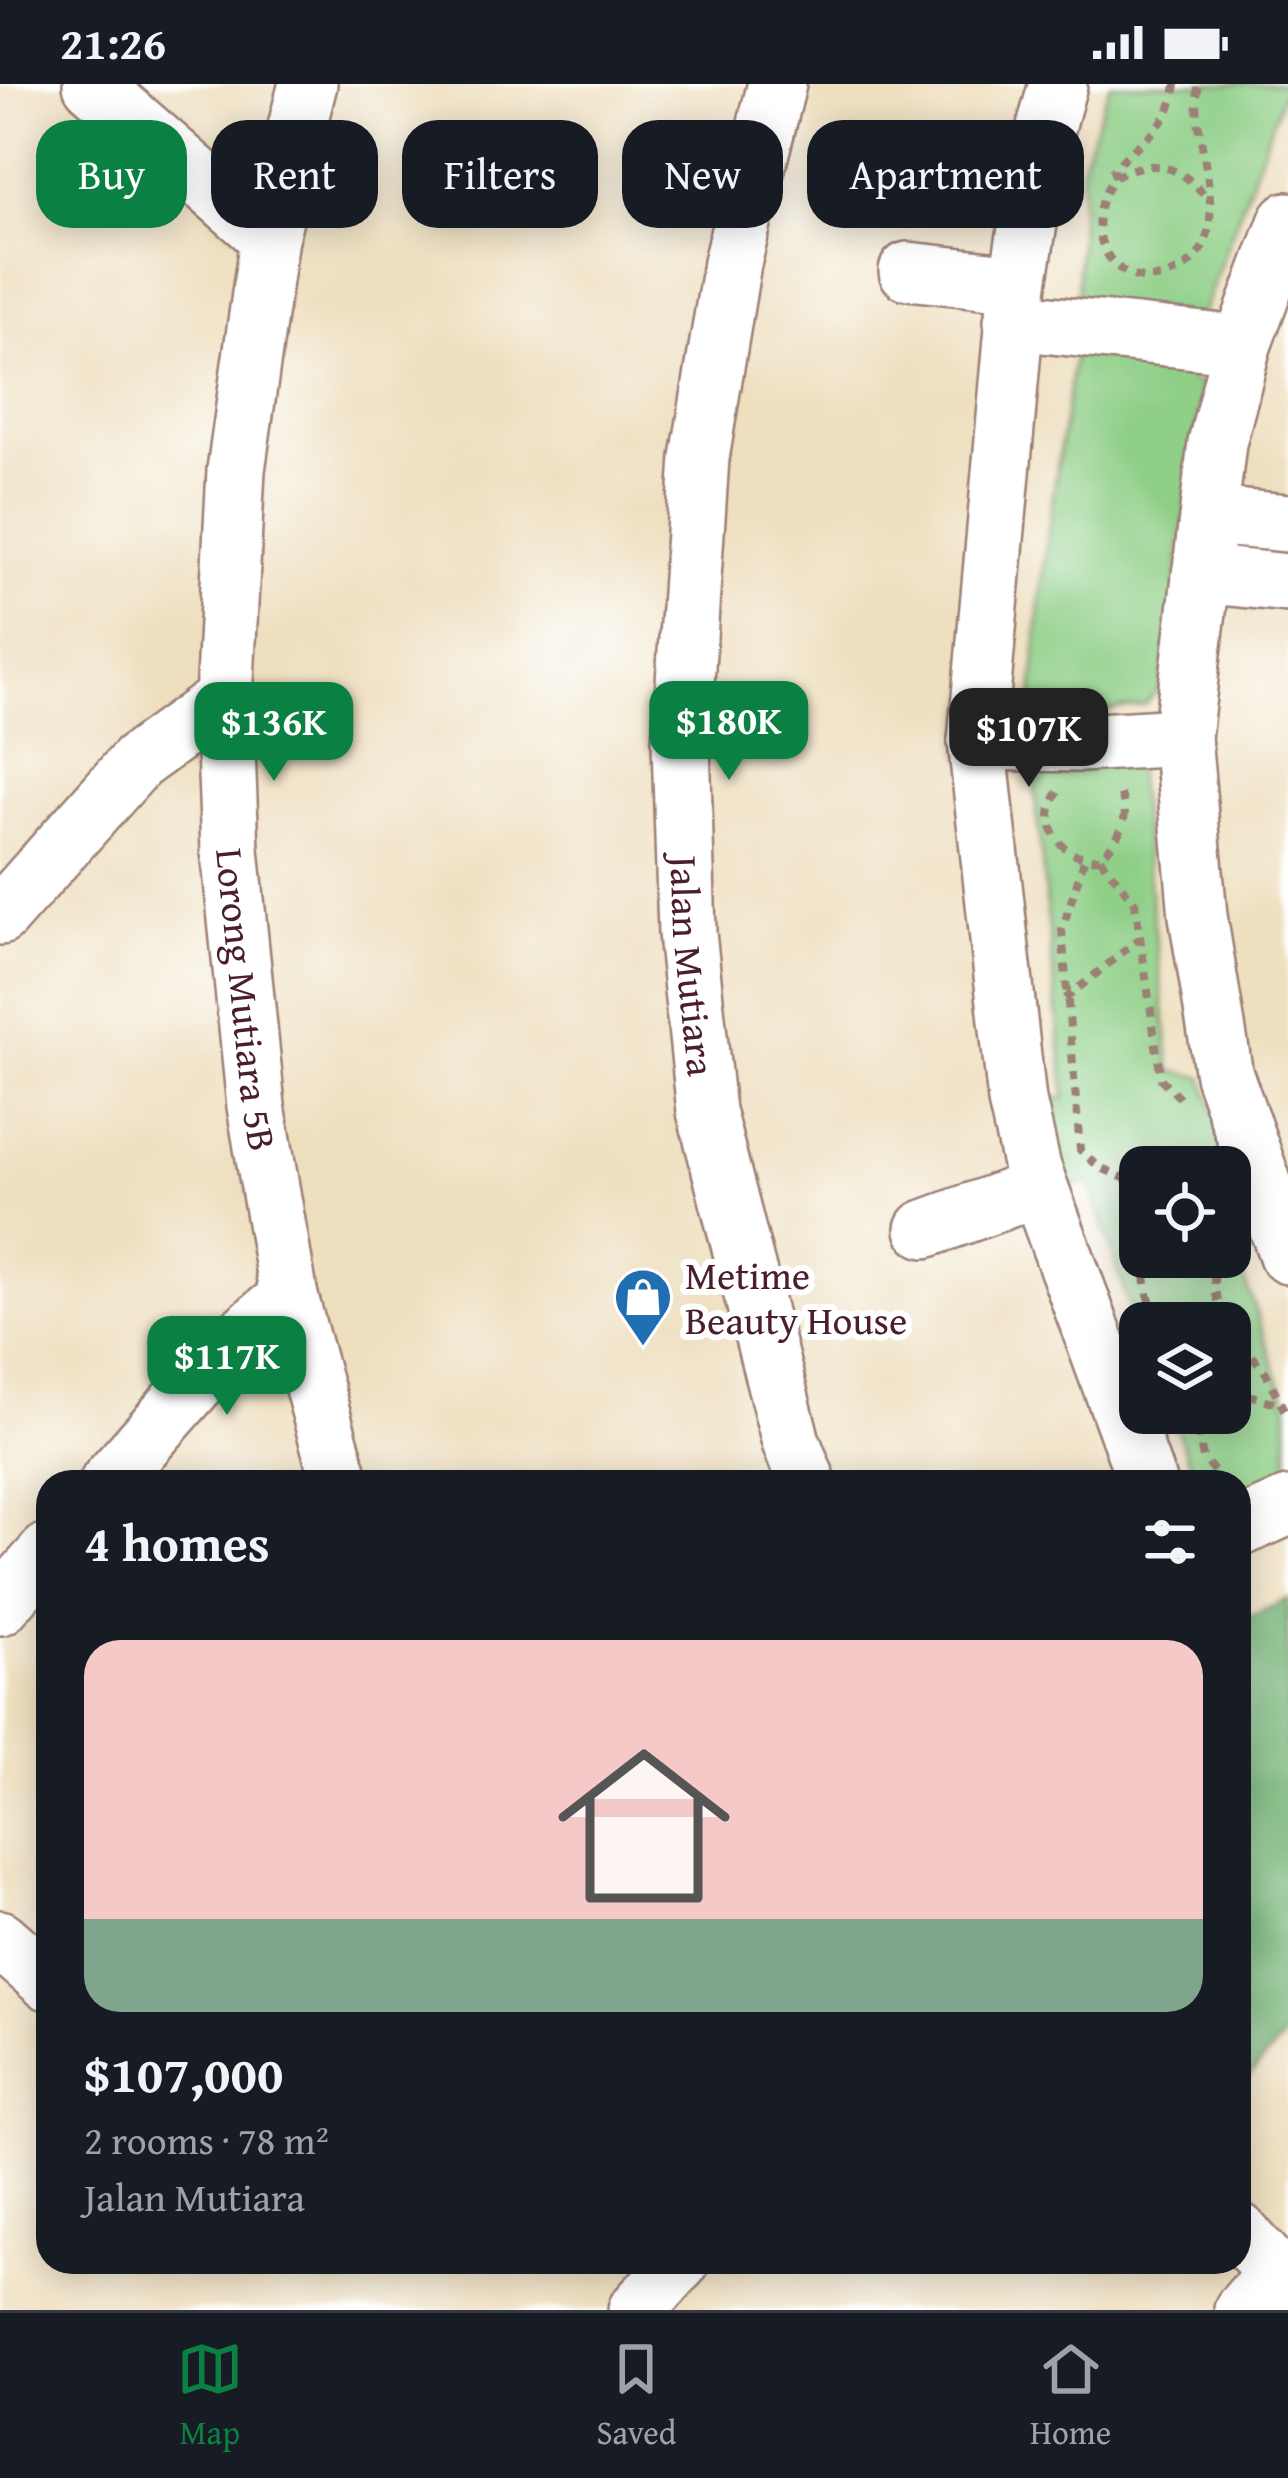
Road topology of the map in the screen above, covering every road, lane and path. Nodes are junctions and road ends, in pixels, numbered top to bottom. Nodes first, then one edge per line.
1 (92, 84) edge
2 (308, 84) edge
3 (777, 84) edge
4 (1058, 84) edge
5 (1177, 84) edge
6 (1198, 84) edge
7 (1115, 177) junction
8 (1209, 201) junction
9 (1288, 221) edge
10 (269, 238) junction
11 (908, 271) dead end
12 (1015, 302) junction
13 (1243, 345) junction
14 (1209, 516) junction
15 (1288, 523) edge
16 (1201, 574) junction
17 (1288, 583) edge
18 (224, 699) junction
19 (1182, 737) junction
20 (977, 742) junction
21 (1080, 760) junction
22 (1100, 858) junction
23 (1084, 860) junction
24 (0, 916) edge
25 (1141, 938) junction
26 (1065, 999) junction
27 (1185, 1104) dead end
28 (1270, 1154) edge
29 (1119, 1176) edge
30 (1036, 1188) junction
31 (925, 1229) dead end
32 (1288, 1255) edge
33 (289, 1297) junction
34 (1251, 1354) edge
35 (1251, 1396) edge
36 (1280, 1404) junction
37 (1288, 1418) edge
38 (1198, 1434) edge
39 (784, 1469) edge
40 (120, 1470) edge
41 (337, 1470) edge
42 (1142, 1470) edge
43 (1213, 1470) edge
44 (1288, 1506) edge
45 (1251, 1523) edge
46 (36, 1566) edge
47 (0, 1606) edge
48 (0, 1939) edge
49 (36, 1970) edge
50 (669, 2274) edge
51 (637, 2310) edge

1 - 10 street
2 - 10 street, Lorong Mutiara 5B
3 - 39 street, Jalan Mutiara
4 - 12 street
5 - 7 path
6 - 8 path
7 - 8 path
7 - 8 path
9 - 13 street
10 - 18 street, Lorong Mutiara 5B
11 - 12 street
12 - 13 street
12 - 20 street
13 - 14 street
14 - 15 street
14 - 16 street
16 - 17 street
16 - 19 street
18 - 24 street
18 - 33 street, Lorong Mutiara 5B
19 - 21 street
19 - 28 street
20 - 21 street
20 - 30 street
21 - 22 path
21 - 23 path
22 - 23 path
22 - 25 path
23 - 26 path
25 - 26 path
25 - 27 path
26 - 29 path
28 - 32 street
30 - 31 street
30 - 42 street
33 - 40 street
33 - 41 street, Lorong Mutiara 5B
34 - 36 path
35 - 36 path
36 - 37 path
38 - 43 path
44 - 45 street
46 - 47 street
48 - 49 street
50 - 51 street

